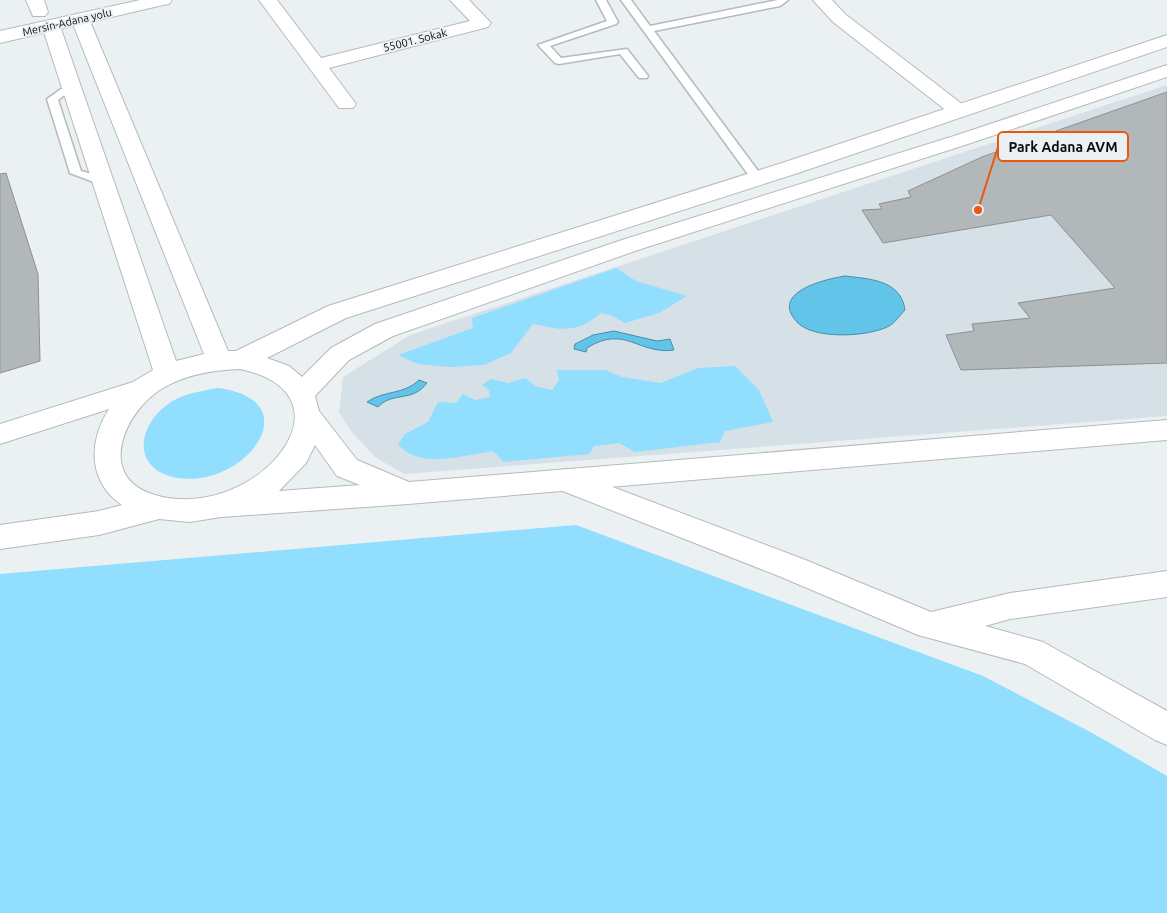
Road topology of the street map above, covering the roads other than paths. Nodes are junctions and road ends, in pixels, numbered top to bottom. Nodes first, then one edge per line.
1 (94, 0) edge
2 (162, 0) edge
3 (268, 0) edge
4 (459, 0) edge
5 (601, 0) edge
6 (626, 0) edge
7 (783, 0) edge
8 (822, 0) edge
9 (42, 13) edge
10 (80, 19) junction
11 (0, 21) edge
12 (648, 30) junction
13 (0, 37) edge
14 (1167, 41) edge
15 (317, 65) junction
16 (1167, 70) edge
17 (643, 76) dead end
18 (346, 104) dead end
19 (959, 110) junction
20 (757, 178) junction
21 (230, 360) junction
22 (167, 374) junction
23 (141, 390) junction
24 (305, 404) junction
25 (1167, 430) edge
26 (0, 434) edge
27 (565, 480) junction
28 (408, 493) junction
29 (222, 506) junction
30 (158, 508) junction
31 (0, 536) edge
32 (1167, 584) edge
33 (929, 625) junction
34 (1167, 729) edge

1 - 9 main road, Mersin-Adana yolu
2 - 10 main road, Mersin-Adana yolu
3 - 15 main road
4 - 15 main road, 55001. Sokak
5 - 17 lane
6 - 12 lane
7 - 12 lane
8 - 19 main road
9 - 10 main road, Mersin-Adana yolu
9 - 11 main road, Mersin-Adana yolu
9 - 13 main road, Mersin-Adana yolu
9 - 22 main road
10 - 21 main road
12 - 20 lane
14 - 19 main road
15 - 18 main road
16 - 24 main road
19 - 20 main road
20 - 21 main road
21 - 22 main road
21 - 24 main road
22 - 23 main road
23 - 26 main road
23 - 30 main road
24 - 28 main road
24 - 29 main road
25 - 27 main road
27 - 28 main road
27 - 33 main road
28 - 29 main road
29 - 30 main road
30 - 31 main road
32 - 33 main road
33 - 34 main road

